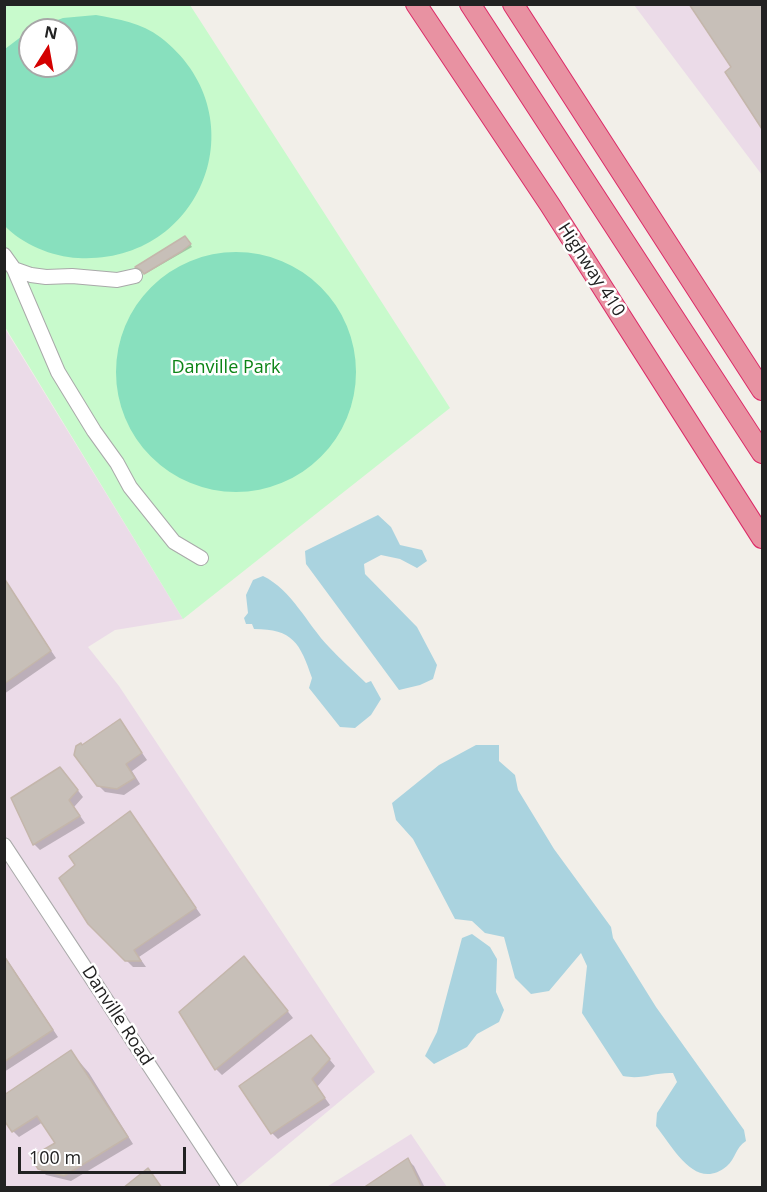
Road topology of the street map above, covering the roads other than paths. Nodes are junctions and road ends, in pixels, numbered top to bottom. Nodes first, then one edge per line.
1 (416, 4) edge
2 (470, 4) edge
3 (513, 4) edge
4 (4, 255) edge
5 (14, 269) junction
6 (135, 276) dead end
7 (730, 339) junction
8 (762, 386) edge
9 (762, 390) edge
10 (762, 453) edge
11 (762, 538) edge
12 (201, 558) dead end
13 (4, 845) edge
14 (230, 1188) edge

1 - 11 highway, Highway 410
2 - 10 highway
3 - 7 highway
4 - 5 street
5 - 6 street
5 - 12 street
7 - 8 highway
7 - 9 highway
13 - 14 street, Danville Road

